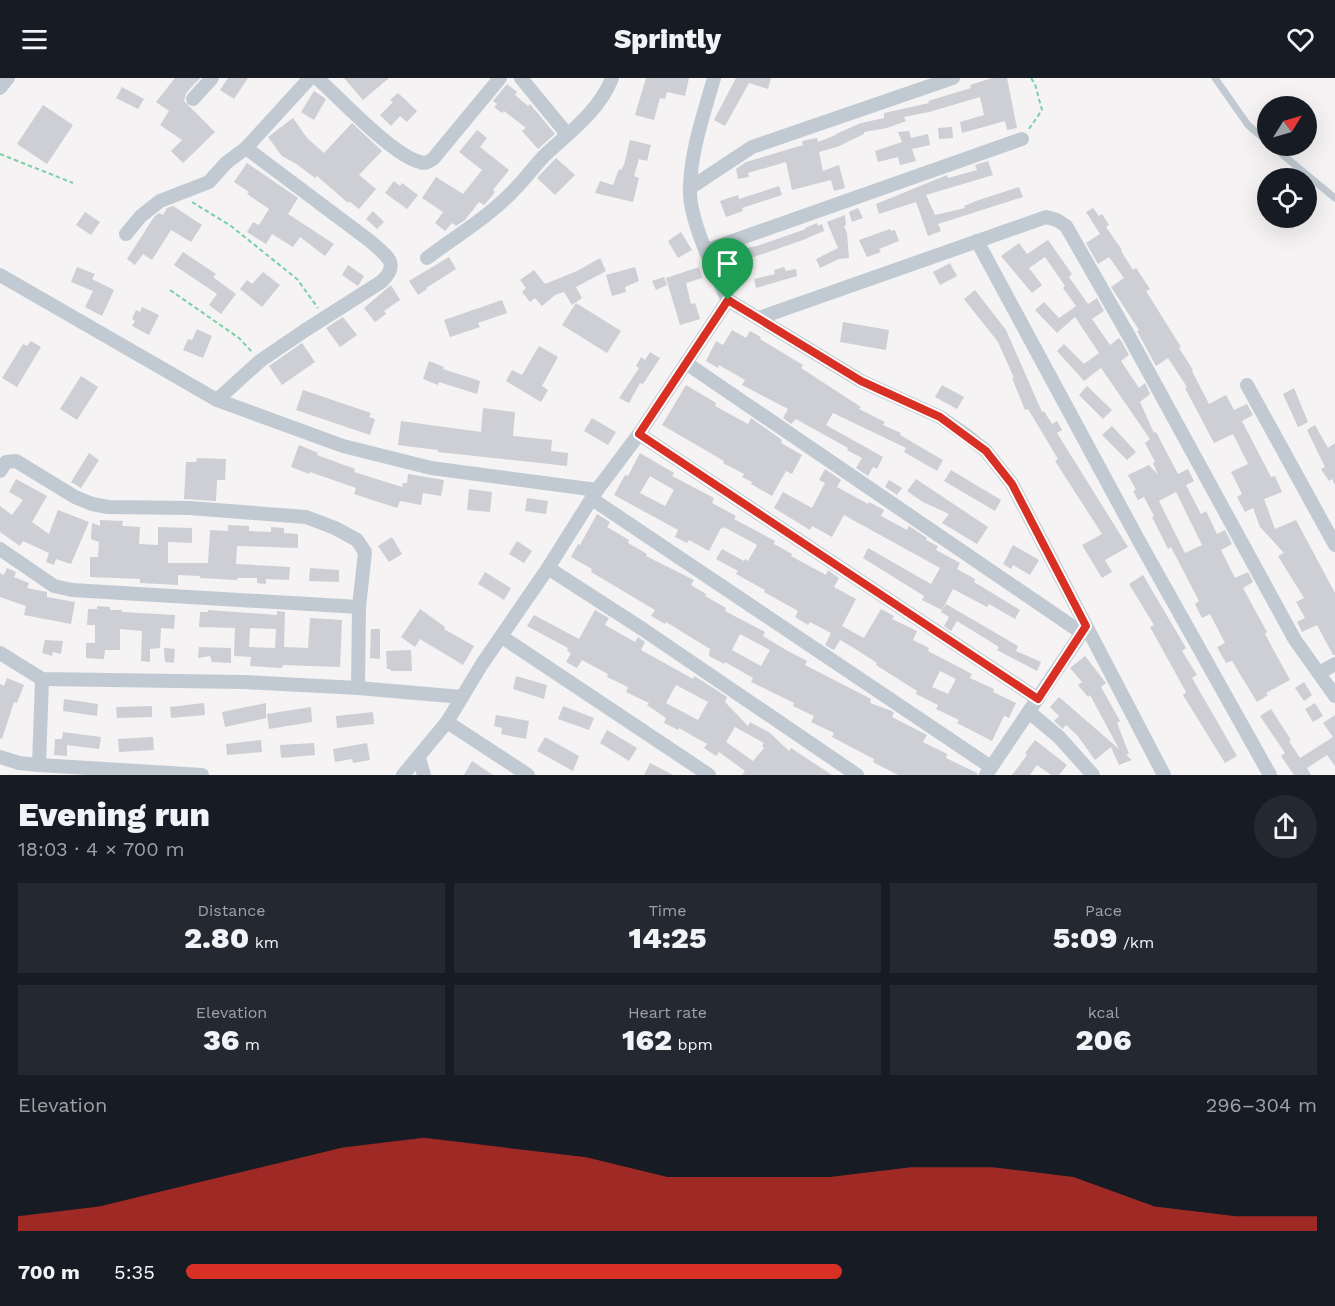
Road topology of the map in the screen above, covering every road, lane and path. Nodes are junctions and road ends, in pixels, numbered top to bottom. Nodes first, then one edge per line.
1 (8, 78) edge
2 (212, 78) edge
3 (310, 78) edge
4 (317, 78) edge
5 (500, 78) edge
6 (521, 78) edge
7 (612, 78) edge
8 (714, 78) edge
9 (953, 78) edge
10 (1031, 78) edge
11 (1215, 78) edge
12 (0, 88) edge
13 (193, 99) dead end
14 (1257, 133) edge
15 (567, 134) junction
16 (1022, 139) joint
17 (246, 148) junction
18 (0, 154) edge
19 (1284, 156) edge
20 (73, 183) dead end
21 (690, 188) junction
22 (172, 196) junction
23 (1335, 198) edge
24 (126, 234) dead end
25 (977, 241) junction
26 (707, 250) junction
27 (427, 258) dead end
28 (0, 275) edge
29 (170, 290) dead end
30 (728, 300) junction
31 (326, 318) junction
32 (759, 318) junction
33 (260, 361) junction
34 (686, 363) junction
35 (1246, 385) dead end
36 (218, 400) junction
37 (639, 434) junction
38 (0, 471) edge
39 (594, 495) junction
40 (1335, 545) edge
41 (0, 549) edge
42 (548, 568) junction
43 (359, 607) junction
44 (1084, 630) junction
45 (502, 637) junction
46 (0, 653) edge
47 (1335, 664) edge
48 (1319, 673) junction
49 (42, 679) junction
50 (358, 688) junction
51 (1335, 696) edge
52 (462, 697) junction
53 (1038, 699) junction
54 (1029, 712) junction
55 (447, 722) junction
56 (0, 757) edge
57 (419, 758) junction
58 (39, 765) junction
59 (989, 771) edge
60 (202, 775) edge
61 (403, 775) edge
62 (424, 775) edge
63 (528, 775) edge
64 (710, 775) edge
65 (857, 775) edge
66 (1093, 775) edge
67 (1164, 775) edge
68 (1270, 775) edge

1 - 12 street
2 - 13 street
3 - 17 street
4 - 5 street
6 - 15 street
7 - 15 street
8 - 21 street
9 - 21 street
10 - 16 path
11 - 14 lane
15 - 27 street
16 - 26 street
17 - 22 street
17 - 31 street
18 - 20 path
19 - 23 lane
21 - 26 street
22 - 24 street
22 - 31 path
25 - 32 street
25 - 48 street
25 - 68 street
26 - 30 street
28 - 36 street
29 - 33 path
30 - 32 street
30 - 34 street
31 - 33 street
32 - 44 street
33 - 36 street
34 - 37 street
34 - 44 street
35 - 40 street
36 - 39 street
37 - 39 street
37 - 53 street
38 - 43 street
39 - 42 street
39 - 59 street
41 - 43 street
42 - 45 street
42 - 65 street
43 - 50 street
44 - 53 street
44 - 67 street
45 - 52 street
45 - 64 street
46 - 49 street
47 - 48 street
48 - 51 street
49 - 50 street
49 - 58 street
50 - 52 street
52 - 55 street
53 - 54 street
54 - 59 street
54 - 66 street
55 - 57 street
55 - 63 street
56 - 58 street
57 - 61 street
57 - 62 street
58 - 60 street

